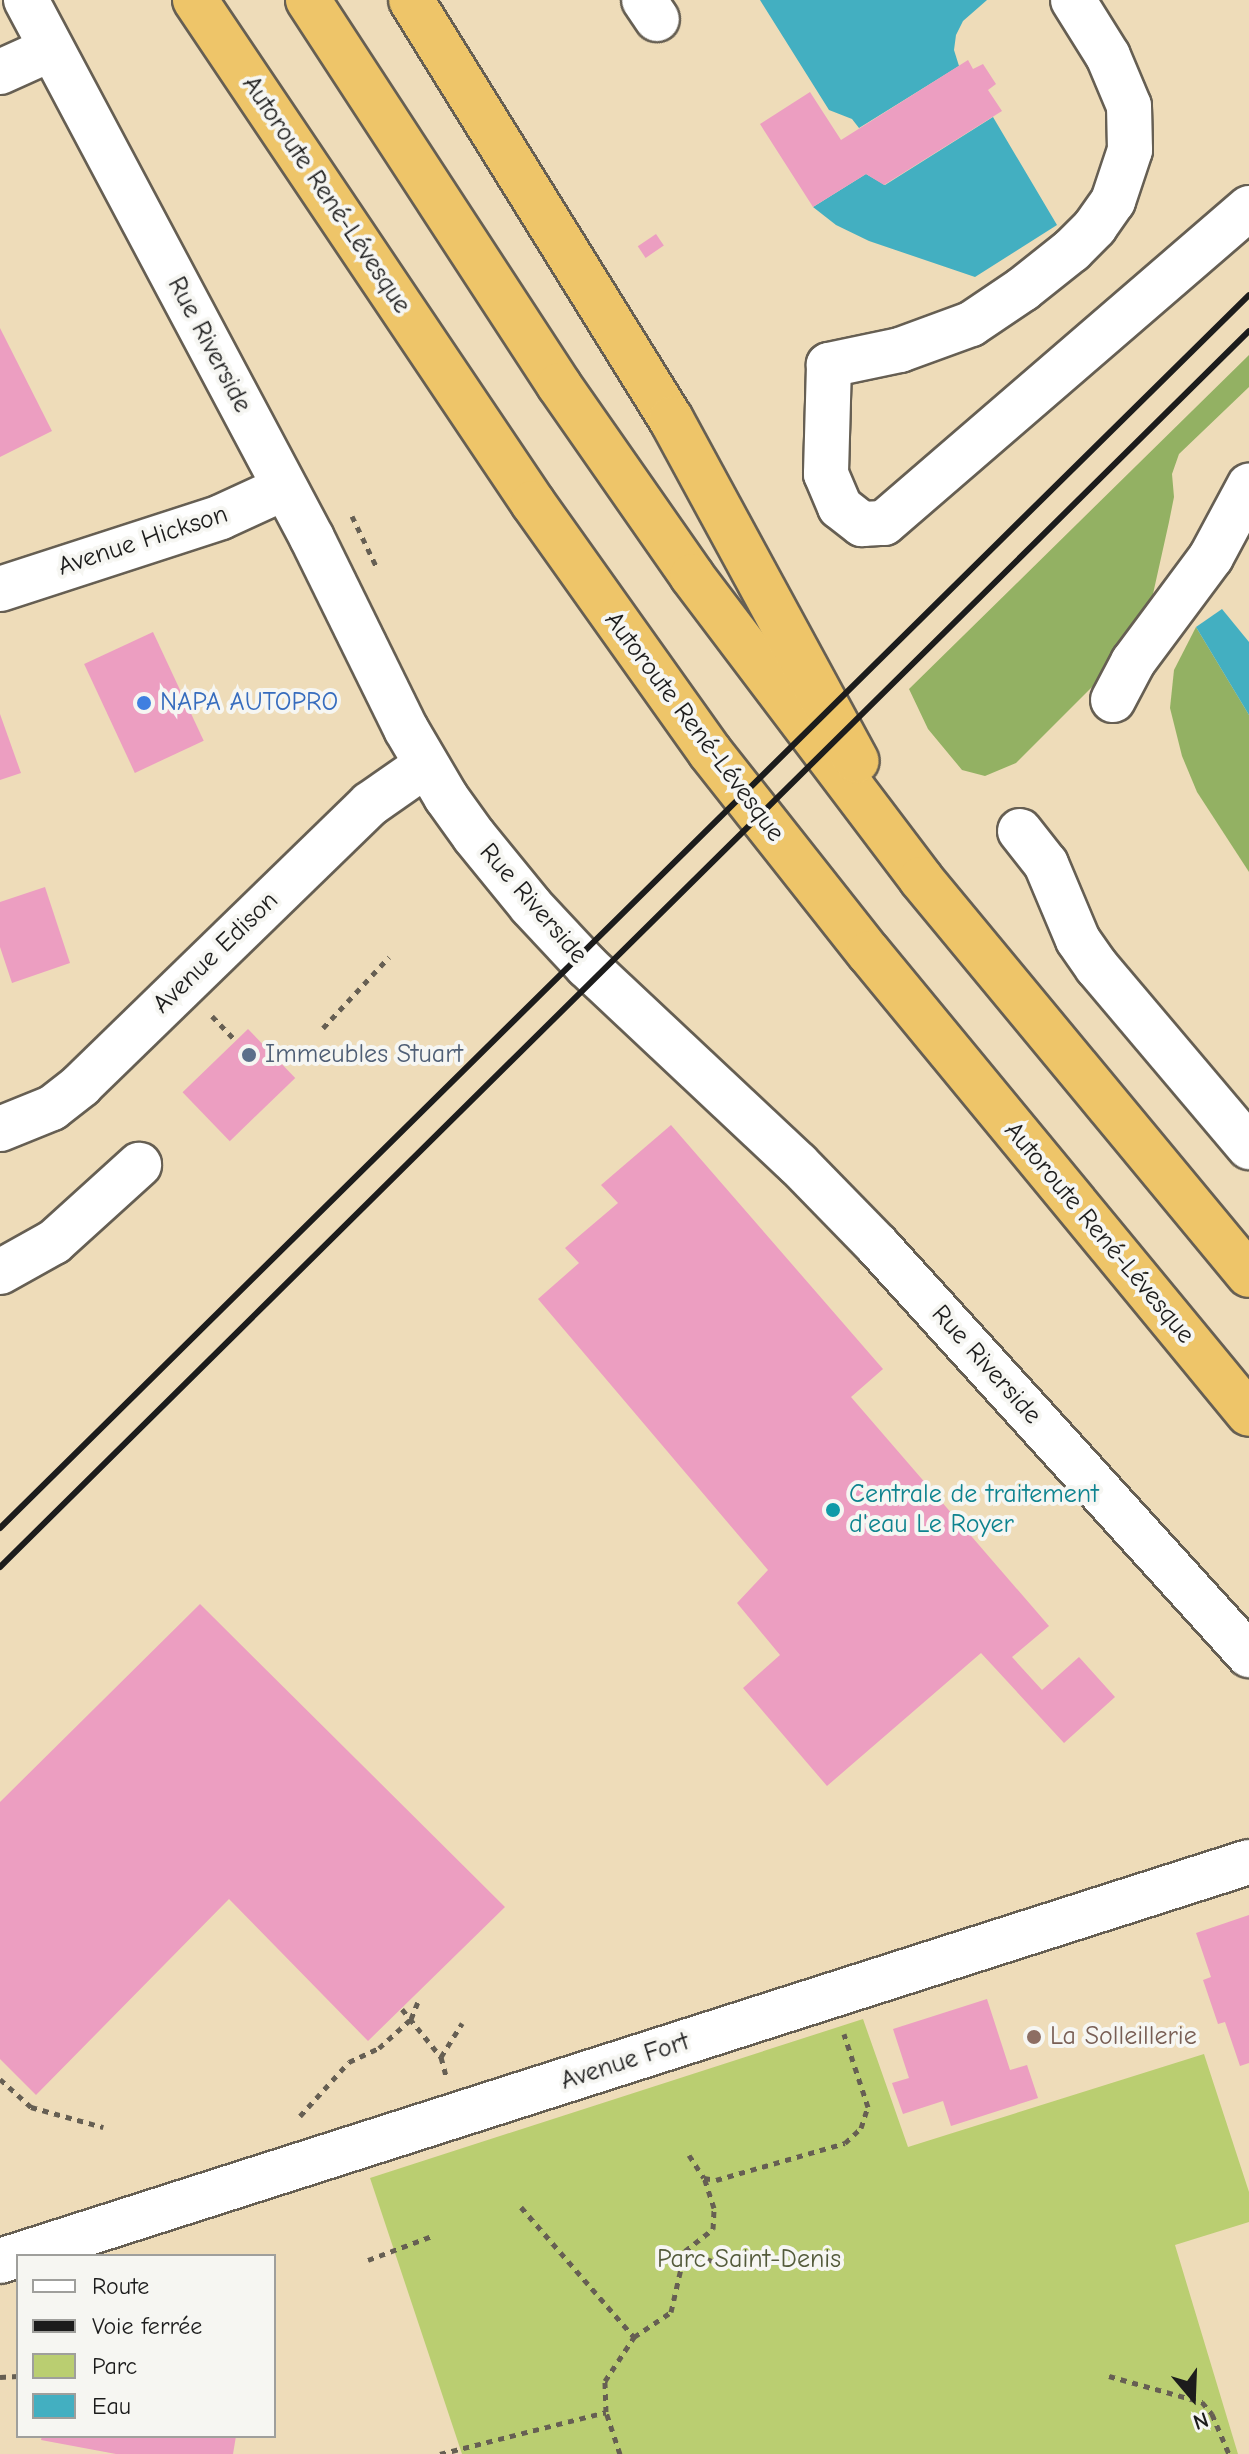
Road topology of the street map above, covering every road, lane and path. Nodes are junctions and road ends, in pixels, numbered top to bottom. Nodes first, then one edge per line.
1 (195, 0) edge
2 (308, 0) edge
3 (411, 0) edge
4 (1073, 0) edge
5 (18, 9) edge
6 (51, 49) junction
7 (0, 72) edge
8 (1249, 208) edge
9 (1249, 486) edge
10 (284, 488) junction
11 (346, 505) dead end
12 (378, 569) dead end
13 (0, 589) edge
14 (1113, 700) dead end
15 (426, 765) junction
16 (1020, 831) dead end
17 (921, 879) junction
18 (389, 957) dead end
19 (323, 1028) dead end
20 (0, 1129) edge
21 (1249, 1147) edge
22 (139, 1165) dead end
23 (0, 1272) edge
24 (1249, 1275) edge
25 (1249, 1414) edge
26 (1249, 1655) edge
27 (1249, 1862) edge
28 (418, 2002) dead end
29 (402, 2009) dead end
30 (411, 2019) junction
31 (462, 2023) dead end
32 (840, 2024) dead end
33 (441, 2057) junction
34 (0, 2079) edge
35 (458, 2115) junction
36 (300, 2116) dead end
37 (103, 2127) dead end
38 (689, 2155) dead end
39 (704, 2178) junction
40 (521, 2207) dead end
41 (432, 2236) dead end
42 (685, 2251) junction
43 (22, 2254) edge
44 (368, 2260) dead end
45 (721, 2264) dead end
46 (634, 2337) junction
47 (1109, 2376) dead end
48 (606, 2412) junction
49 (440, 2454) edge
50 (620, 2454) edge
51 (1229, 2454) edge

1 - 25 highway, Autoroute René-Lévesque
2 - 17 highway
3 - 17 highway
4 - 8 street
5 - 6 street, Rue Riverside
6 - 7 street
6 - 10 street, Rue Riverside
9 - 14 street
10 - 13 street, Avenue Hickson
10 - 15 street, Rue Riverside
11 - 12 path
15 - 20 street, Avenue Edison
15 - 26 street, Rue Riverside
16 - 21 street
17 - 24 highway
18 - 19 path
22 - 23 street
27 - 35 street, Avenue Fort
28 - 30 path
29 - 30 path
30 - 33 path
30 - 36 path
31 - 33 path
32 - 39 path
33 - 35 path
34 - 37 path
35 - 43 street, Avenue Fort
38 - 39 path
39 - 42 path
40 - 46 path
41 - 44 path
42 - 45 path
42 - 46 path
46 - 48 path
47 - 51 path
48 - 49 path
48 - 50 path

